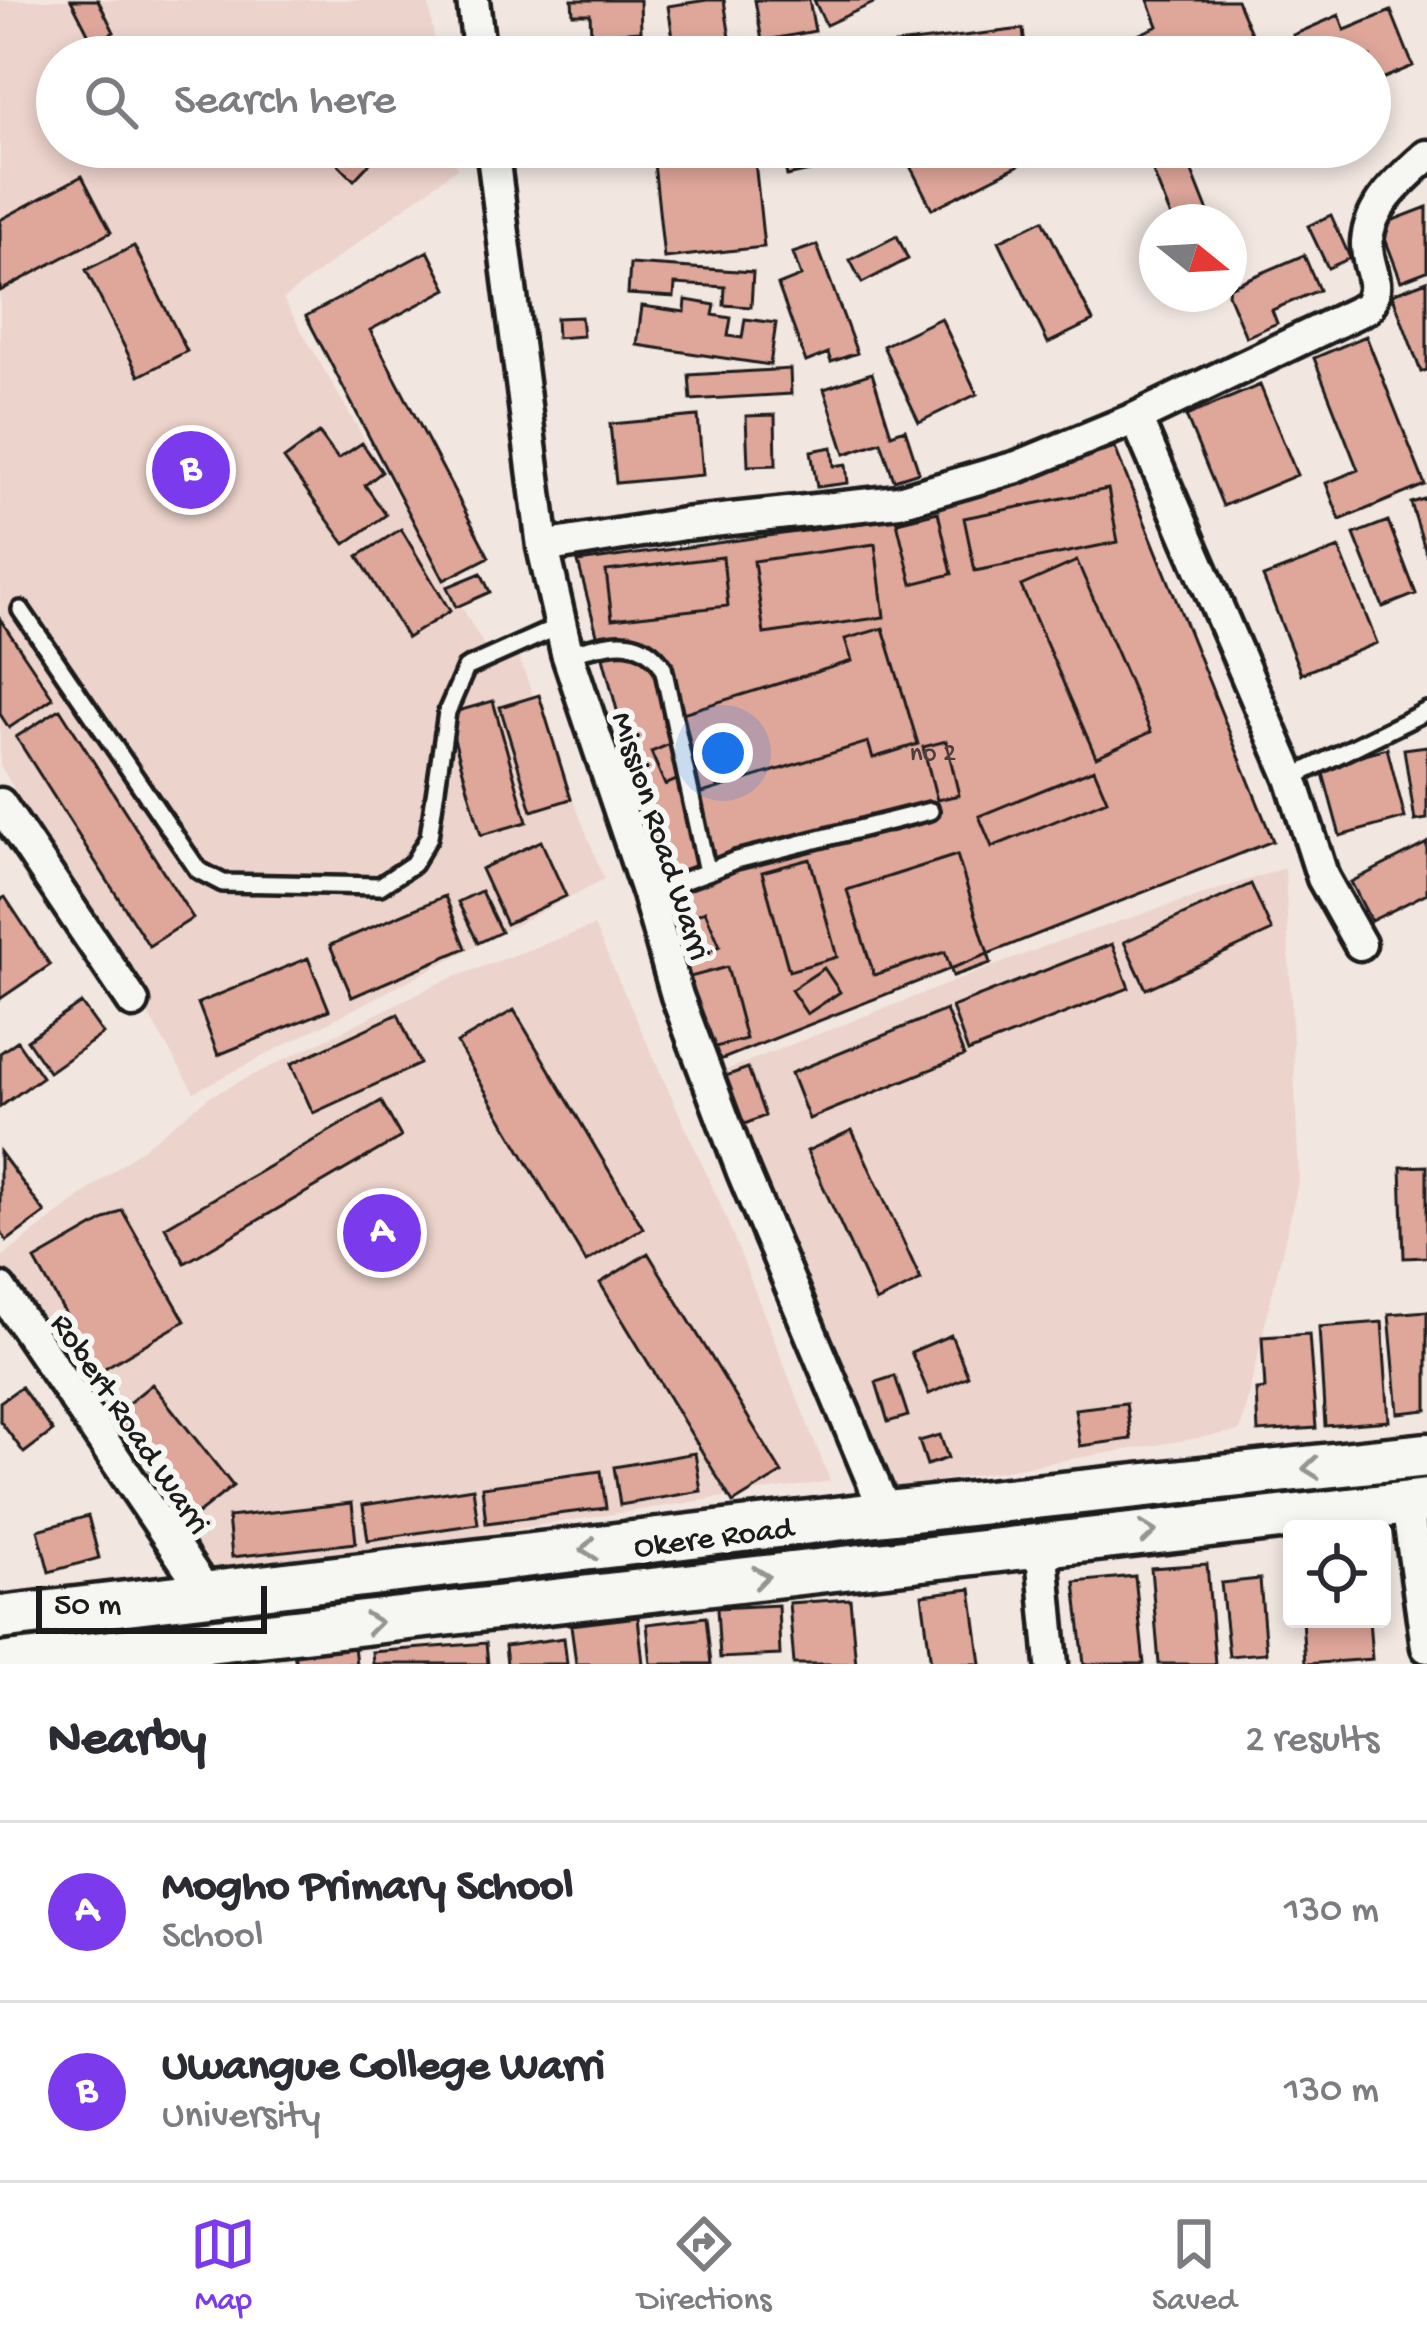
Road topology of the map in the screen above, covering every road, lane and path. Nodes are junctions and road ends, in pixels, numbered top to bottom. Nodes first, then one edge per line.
1 (473, 0) edge
2 (477, 36) edge
3 (1427, 156) edge
4 (495, 168) edge
5 (1136, 418) junction
6 (543, 547) junction
7 (21, 610) dead end
8 (563, 640) junction
9 (1427, 711) edge
10 (1291, 778) junction
11 (0, 804) edge
12 (930, 811) dead end
13 (707, 872) junction
14 (648, 894) junction
15 (1360, 944) dead end
16 (133, 1002) dead end
17 (0, 1289) edge
18 (1427, 1455) edge
19 (1417, 1503) edge
20 (886, 1513) junction
21 (1041, 1544) junction
22 (207, 1594) junction
23 (0, 1618) edge
24 (1427, 1648) edge
25 (251, 1651) edge
26 (54, 1662) edge
27 (7, 1664) edge
28 (1052, 1664) edge

1 - 2 street
3 - 5 street
4 - 6 street, Mission Road Warri
5 - 6 street
5 - 10 street
6 - 8 street, Mission Road Warri
7 - 8 lane
8 - 13 lane
8 - 14 street, Mission Road Warri
9 - 10 lane
10 - 15 street
11 - 16 street
12 - 13 lane
13 - 14 lane
14 - 20 street, Mission Road Warri
17 - 22 street, Robert Road Warri
18 -> 20 main road, Okere Road
21 -> 19 main road, Okere Road
19 - 24 street
20 -> 22 main road, Okere Road
25 -> 21 main road, Okere Road
21 - 28 street
22 - 23 main road, Okere Road
25 - 26 main road, Okere Road
26 - 27 main road, Okere Road

